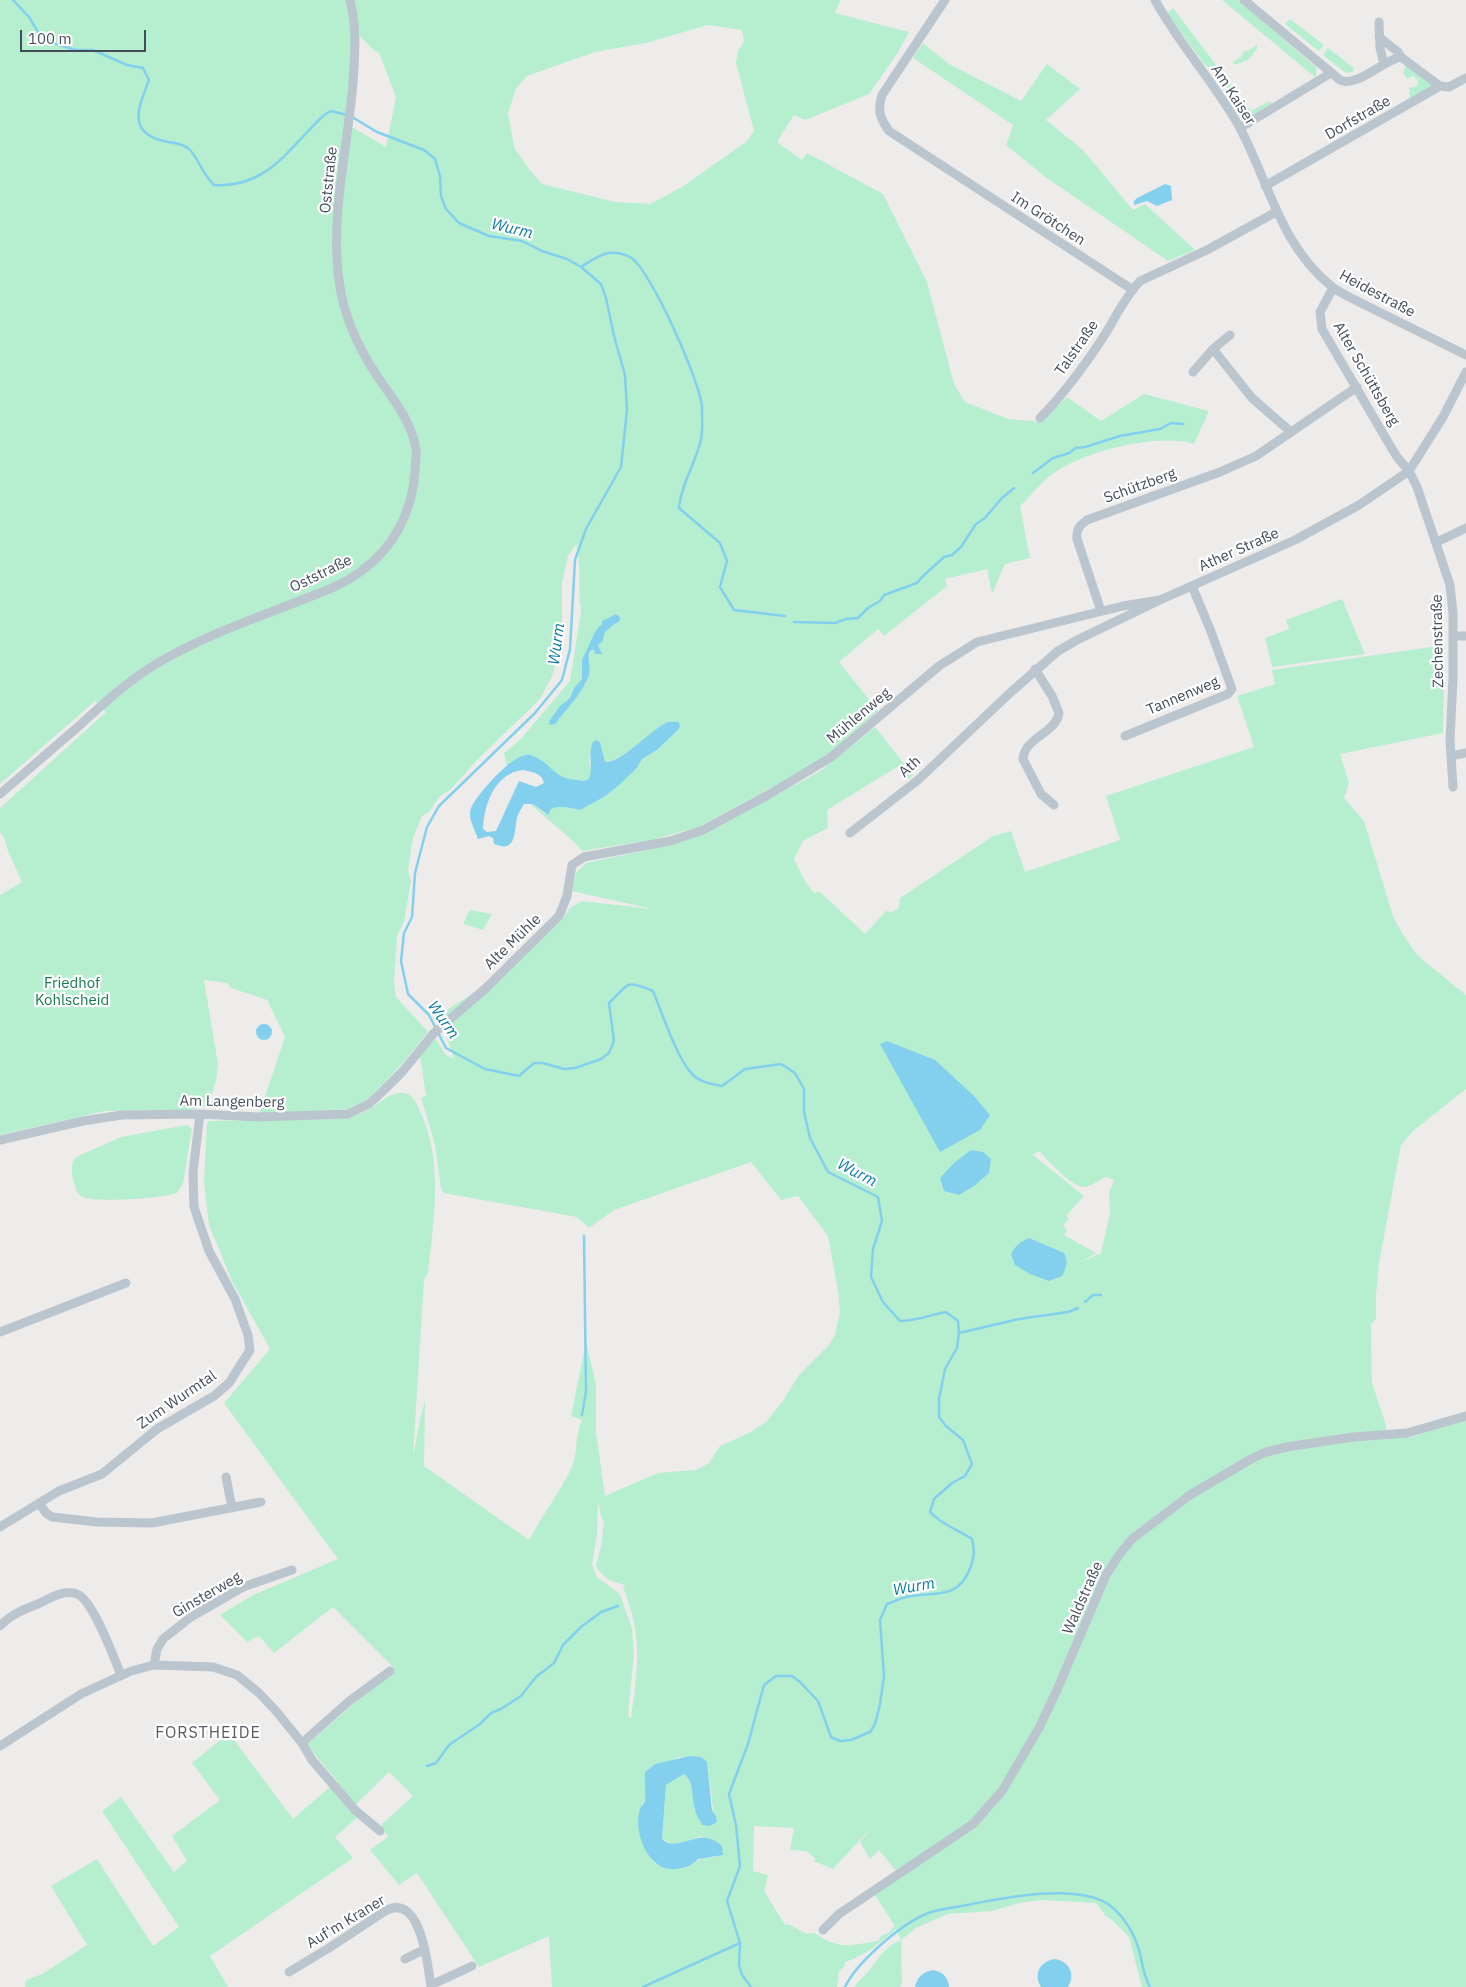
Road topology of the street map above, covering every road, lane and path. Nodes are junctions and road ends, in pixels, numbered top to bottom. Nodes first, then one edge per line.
1 (350, 0) edge
2 (945, 0) edge
3 (1155, 0) edge
4 (1244, 0) edge
5 (1379, 22) dead end
6 (1379, 37) junction
7 (1401, 57) junction
8 (1384, 64) junction
9 (1332, 73) junction
10 (1466, 78) edge
11 (1440, 86) junction
12 (1240, 128) junction
13 (1265, 186) junction
14 (1276, 212) junction
15 (1332, 288) junction
16 (1133, 290) junction
17 (1230, 335) dead end
18 (1213, 348) junction
19 (1466, 355) edge
20 (1193, 372) dead end
21 (1466, 372) edge
22 (1357, 387) junction
23 (1040, 418) dead end
24 (1291, 432) junction
25 (1409, 471) junction
26 (1466, 528) edge
27 (1437, 542) junction
28 (1192, 586) junction
29 (1160, 600) junction
30 (1101, 612) junction
31 (1453, 636) junction
32 (1466, 636) edge
33 (1035, 670) junction
34 (985, 715) joint
35 (1125, 736) dead end
36 (1466, 753) edge
37 (1451, 756) junction
38 (1453, 787) dead end
39 (0, 794) edge
40 (1054, 805) dead end
41 (850, 833) dead end
42 (575, 862) joint
43 (433, 1034) joint
44 (200, 1114) junction
45 (0, 1140) edge
46 (126, 1283) dead end
47 (0, 1332) edge
48 (1466, 1416) edge
49 (226, 1478) dead end
50 (261, 1502) dead end
51 (40, 1503) junction
52 (232, 1508) junction
53 (0, 1527) edge
54 (292, 1570) dead end
55 (0, 1626) edge
56 (154, 1664) junction
57 (390, 1671) dead end
58 (121, 1675) junction
59 (302, 1743) junction
60 (0, 1746) edge
61 (380, 1831) dead end
62 (823, 1930) dead end
63 (425, 1949) junction
64 (405, 1959) dead end
65 (472, 1966) dead end
66 (289, 1972) dead end
67 (431, 1986) edge

1 - 39 street, Oststraße
2 - 16 street, Im Grötchen
3 - 12 street, Am Kaiser
4 - 9 street
5 - 6 street
6 - 7 street
6 - 8 street
7 - 8 street
7 - 11 street
8 - 9 street
9 - 12 street
10 - 11 street, Dorfstraße
11 - 13 street, Dorfstraße
12 - 13 street, Am Kaiser
13 - 14 street, Am Kaiser
14 - 15 street, Heidestraße
14 - 16 street
15 - 19 street, Heidestraße
15 - 22 street, Alter Schüttsberg
16 - 23 street, Talstraße
17 - 18 street
18 - 20 street
18 - 24 street
21 - 25 street, Ather Straße
22 - 24 street, Schützberg
22 - 25 street, Alter Schüttsberg
24 - 30 street, Schützberg
25 - 27 street, Zechenstraße
25 - 28 street, Ather Straße
26 - 27 street
27 - 31 street, Zechenstraße
28 - 29 street, Ather Straße
28 - 35 street, Tannenweg
29 - 30 street, Mühlenweg
29 - 33 street, Ather Straße
30 - 42 street, Mühlenweg
31 - 32 street
31 - 37 street, Zechenstraße
33 - 34 street, Ather Straße
33 - 40 street
34 - 41 street, Ath
36 - 37 street
37 - 38 street, Zechenstraße
42 - 43 street, Alte Mühle
43 - 44 street, Am Langenberg
44 - 45 street, Am Langenberg
44 - 51 street, Zum Wurmtal
46 - 47 street
48 - 62 street, Waldstraße
49 - 52 street
50 - 52 street
51 - 52 street
51 - 53 street, Zum Wurmtal
54 - 56 street, Ginsterweg
55 - 58 street
56 - 58 street
56 - 59 street
57 - 59 street
58 - 60 street
59 - 61 street
63 - 64 street
63 - 66 street, Auf'm Kraner
63 - 67 street, Auf'm Kraner
65 - 67 street

